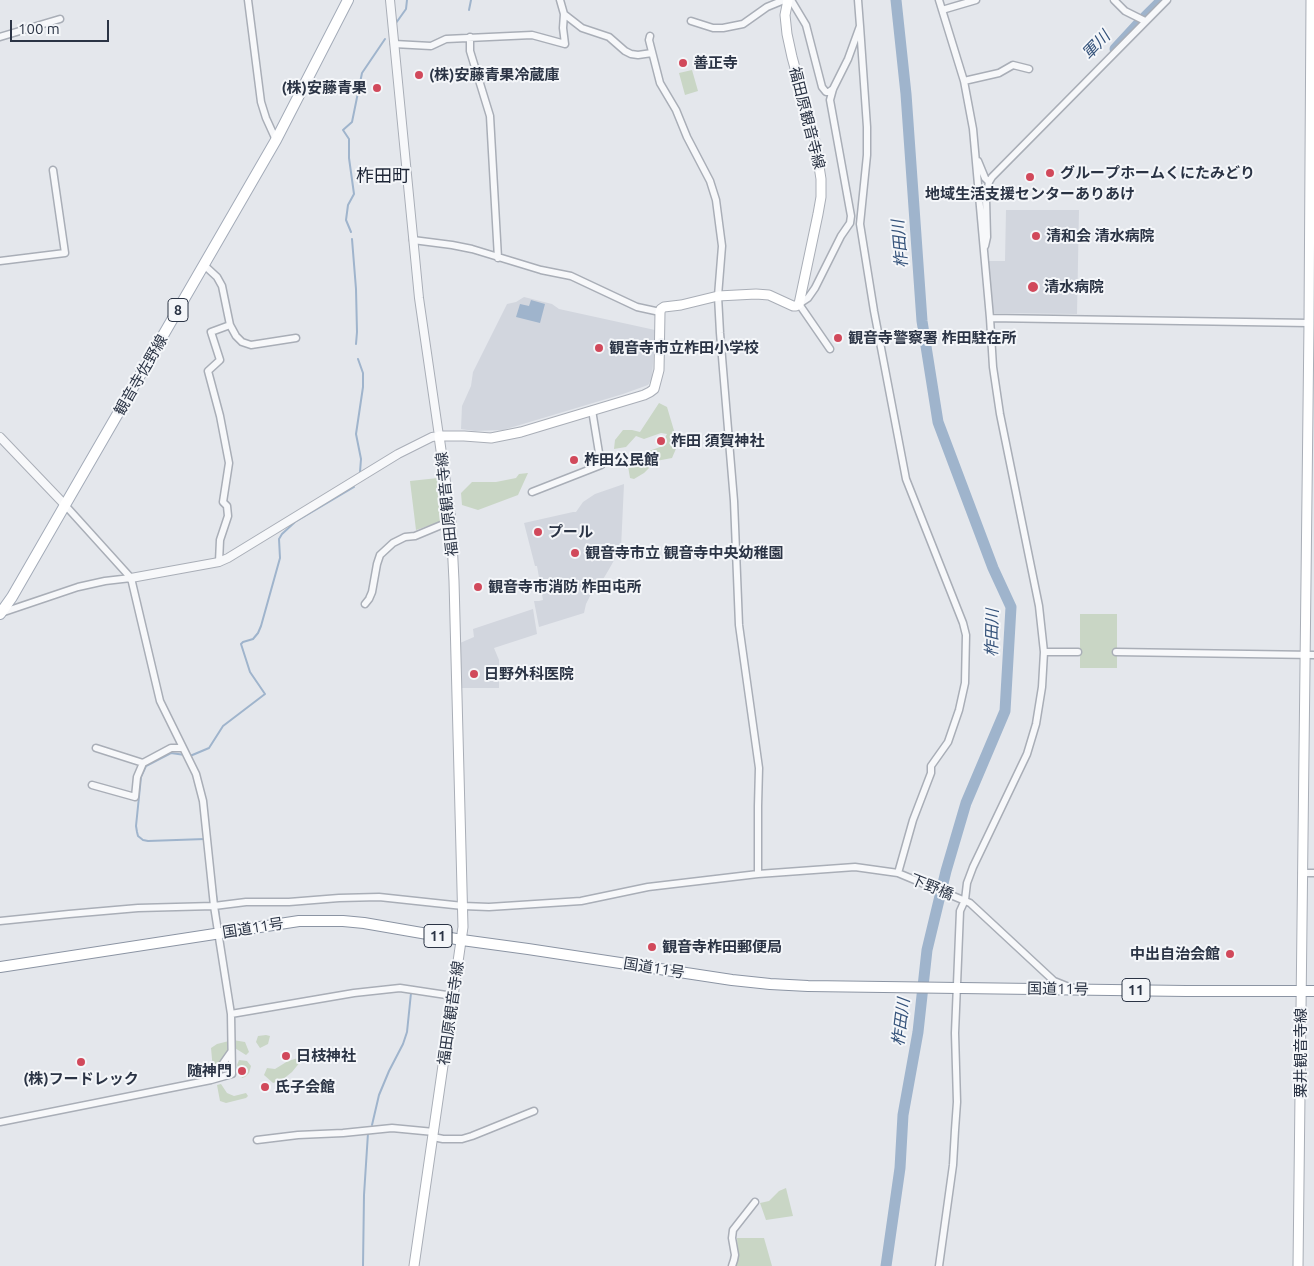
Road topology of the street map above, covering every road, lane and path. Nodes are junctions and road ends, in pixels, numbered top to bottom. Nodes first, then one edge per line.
1 (248, 0) edge
2 (348, 0) edge
3 (390, 0) edge
4 (560, 0) edge
5 (788, 0) edge
6 (858, 0) edge
7 (939, 0) edge
8 (976, 0) edge
9 (1114, 0) edge
10 (1167, 0) edge
11 (1311, 0) edge
12 (942, 10) junction
13 (564, 14) junction
14 (60, 18) dead end
15 (691, 21) dead end
16 (1145, 21) junction
17 (860, 26) junction
18 (650, 36) dead end
19 (0, 37) edge
20 (470, 37) junction
21 (394, 44) junction
22 (652, 53) junction
23 (1029, 69) dead end
24 (964, 81) junction
25 (833, 89) junction
26 (276, 140) junction
27 (976, 156) junction
28 (53, 170) dead end
29 (989, 182) junction
30 (850, 223) junction
31 (860, 224) junction
32 (413, 240) junction
33 (983, 252) junction
34 (498, 258) junction
35 (0, 262) edge
36 (204, 265) junction
37 (718, 296) junction
38 (799, 304) junction
39 (660, 312) junction
40 (990, 318) junction
41 (1308, 323) junction
42 (230, 325) junction
43 (296, 338) dead end
44 (830, 348) dead end
45 (592, 410) junction
46 (439, 436) junction
47 (0, 437) edge
48 (532, 492) dead end
49 (66, 505) junction
50 (450, 521) junction
51 (219, 562) junction
52 (131, 578) junction
53 (365, 604) dead end
54 (0, 614) edge
55 (1044, 652) junction
56 (1078, 652) dead end
57 (1116, 652) dead end
58 (1309, 655) edge
59 (96, 748) dead end
60 (183, 748) junction
61 (143, 763) junction
62 (92, 785) dead end
63 (898, 873) junction
64 (1302, 873) junction
65 (1314, 873) edge
66 (758, 874) junction
67 (965, 900) junction
68 (214, 906) junction
69 (463, 906) junction
70 (0, 921) edge
71 (218, 934) junction
72 (462, 940) junction
73 (0, 967) edge
74 (957, 988) junction
75 (1075, 989) junction
76 (1301, 991) junction
77 (1314, 991) edge
78 (453, 996) junction
79 (231, 1014) junction
80 (231, 1052) junction
81 (203, 1082) junction
82 (534, 1111) dead end
83 (0, 1122) edge
84 (434, 1135) junction
85 (257, 1140) dead end
86 (755, 1202) dead end
87 (414, 1266) edge
88 (732, 1266) edge
89 (939, 1266) edge
90 (1298, 1266) edge

1 - 26 street
2 - 26 main road, 観音寺佐野線 / 8
3 - 21 street
4 - 13 street
5 - 15 street
5 - 25 street
5 - 38 main road, 福田原観音寺線
6 - 17 street
7 - 12 street
8 - 12 street
9 - 16 street
10 - 16 street
11 - 41 main road, 粟井観音寺線
12 - 24 street
13 - 20 street
13 - 22 street
14 - 19 street
16 - 29 street
17 - 25 street
17 - 31 street
18 - 22 street
20 - 21 street
20 - 34 street
21 - 32 street
22 - 37 street
23 - 24 street
24 - 27 street
25 - 30 street
26 - 36 main road, 観音寺佐野線 / 8
27 - 29 street
27 - 33 street
28 - 35 street
29 - 33 street
30 - 31 street
30 - 38 street
31 - 63 street
32 - 34 street
32 - 46 street
33 - 40 street
34 - 39 street
36 - 42 street
36 - 49 main road, 観音寺佐野線 / 8
37 - 38 main road
37 - 39 main road
37 - 66 street
38 - 44 street
39 - 45 main road, 福田原観音寺線
40 - 41 street
40 - 55 street
41 - 58 main road, 粟井観音寺線
42 - 43 street
42 - 51 street
45 - 46 main road, 福田原観音寺線
45 - 48 street
46 - 50 main road, 福田原観音寺線
46 - 51 street
47 - 49 street
49 - 52 street
49 - 54 main road, 観音寺佐野線 / 8
50 - 53 street
50 - 69 main road, 福田原観音寺線
51 - 52 street
52 - 54 street
52 - 60 street
55 - 56 street
55 - 67 street
57 - 58 street
58 - 64 main road, 粟井観音寺線
59 - 61 street
60 - 61 street
60 - 68 street
61 - 62 street
63 - 66 street, 下野橋
63 - 67 street, 下野橋
64 - 65 street
64 - 76 main road, 粟井観音寺線
66 - 69 street, 下野橋
67 - 74 street
67 - 75 street, 下野橋
68 - 69 street, 下野橋
68 - 70 street, 下野橋
68 - 71 street
69 - 72 main road, 福田原観音寺線
71 - 72 main road, 国道11号 / 11
71 - 73 main road, 国道11号 / 11
71 - 79 street
72 - 74 main road, 国道11号 / 11
72 - 78 main road, 福田原観音寺線
74 - 75 main road, 国道11号 / 11
74 - 89 street
75 - 76 main road, 国道11号 / 11
76 - 77 main road, 国道11号 / 11
76 - 90 main road, 粟井観音寺線
78 - 79 street
78 - 84 main road, 福田原観音寺線
79 - 80 street
80 - 81 street
80 - 81 street
81 - 83 street
82 - 84 street
84 - 85 street
84 - 87 main road, 福田原観音寺線
86 - 88 street

